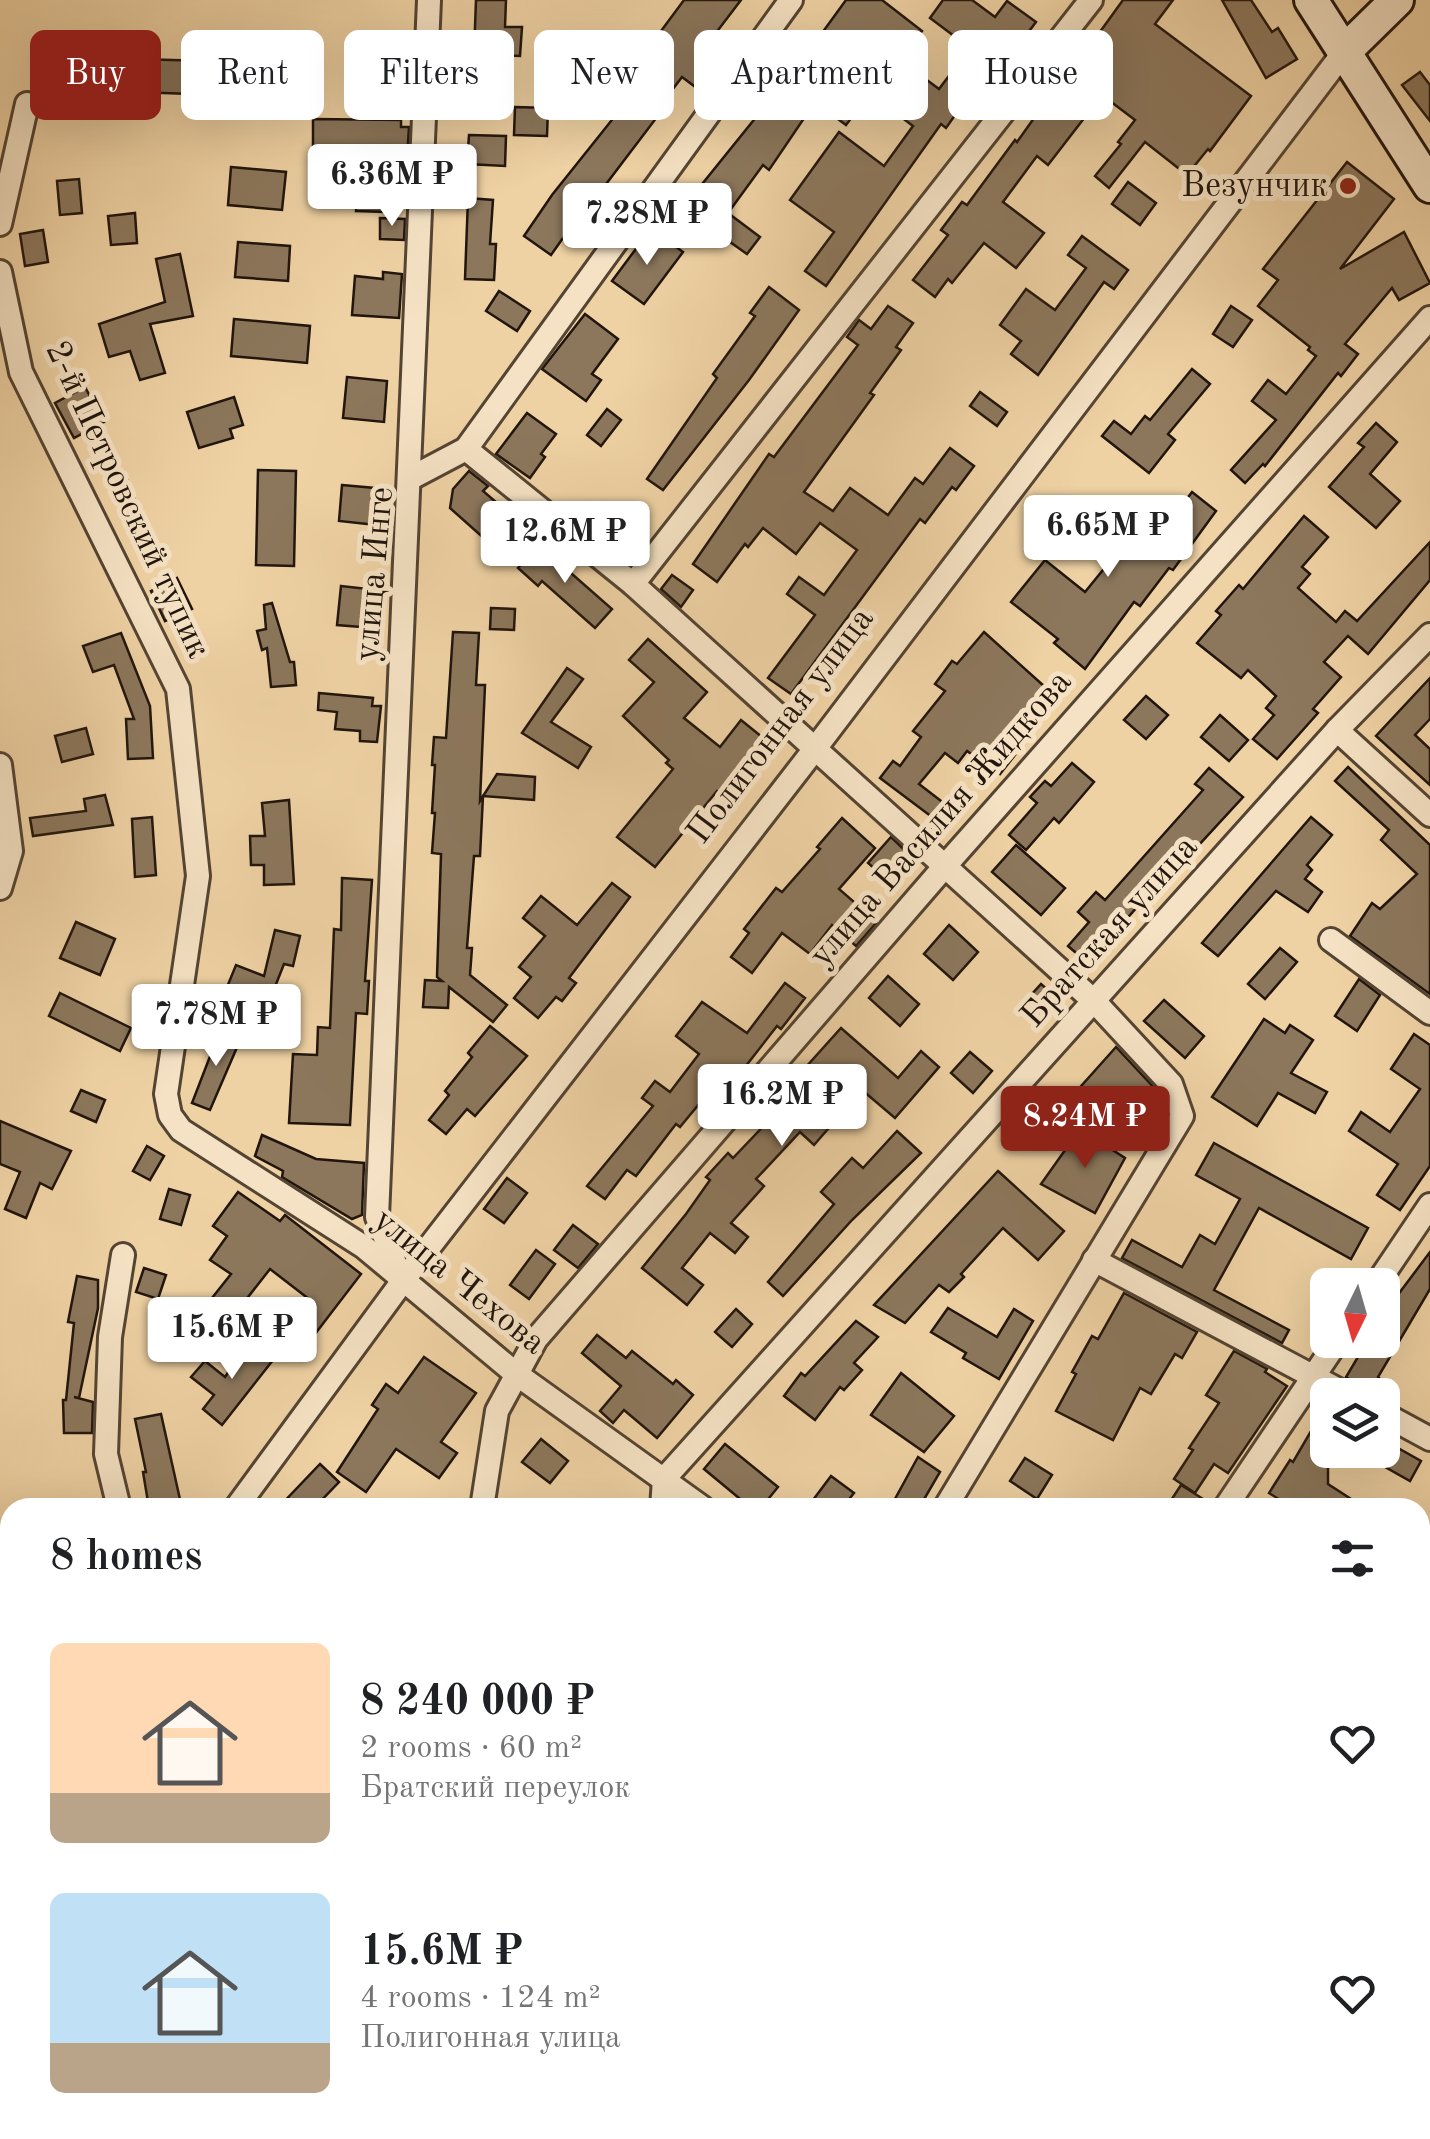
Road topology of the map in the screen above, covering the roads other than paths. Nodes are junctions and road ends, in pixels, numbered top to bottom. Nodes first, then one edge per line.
1 (429, 0) edge
2 (791, 0) edge
3 (1091, 0) edge
4 (1311, 0) edge
5 (1396, 0) edge
6 (1344, 52) junction
7 (27, 104) dead end
8 (1430, 186) edge
9 (0, 224) edge
10 (0, 272) edge
11 (1430, 318) edge
12 (466, 449) junction
13 (411, 478) junction
14 (633, 584) junction
15 (1430, 635) edge
16 (1337, 730) junction
17 (814, 750) junction
18 (0, 765) edge
19 (1430, 815) edge
20 (945, 866) junction
21 (0, 888) edge
22 (1331, 940) dead end
23 (1095, 1002) junction
24 (1430, 1014) edge
25 (170, 1115) joint
26 (1430, 1205) edge
27 (122, 1255) dead end
28 (1094, 1260) junction
29 (1387, 1268) edge
30 (402, 1282) junction
31 (1326, 1358) edge
32 (515, 1373) junction
33 (1313, 1377) junction
34 (1400, 1423) edge
35 (1430, 1439) edge
36 (664, 1478) junction
37 (117, 1498) edge
38 (243, 1498) edge
39 (477, 1498) edge
40 (663, 1498) edge
41 (690, 1498) edge
42 (951, 1498) edge
43 (1232, 1498) edge
44 (0, 2102) edge
45 (0, 2139) edge

1 - 13 street
2 - 12 street, улица Инге
3 - 14 street
4 - 6 main road
5 - 6 main road, Полигонная улица
6 - 8 main road
6 - 17 street, Полигонная улица
7 - 9 street
10 - 25 street, 2-й Петровский тупик
11 - 20 street, улица Василия Жидкова
12 - 13 street, улица Инге
12 - 14 street
13 - 30 street, улица Инге
14 - 17 street
15 - 16 street, Братская улица
16 - 19 street
16 - 23 street, Братская улица
17 - 20 street
17 - 30 street, Полигонная улица
18 - 21 street
20 - 23 street
20 - 32 street, улица Василия Жидкова
22 - 24 street
23 - 28 street
23 - 36 street, Братская улица
25 - 30 street, улица Чехова
26 - 29 street
27 - 37 street
28 - 33 street
28 - 42 street
30 - 32 street, улица Чехова
30 - 38 street, Полигонная улица
31 - 33 street
32 - 36 street, улица Чехова
32 - 39 street
33 - 43 street
34 - 35 street
36 - 40 street
36 - 41 street, улица Чехова
44 - 45 street

